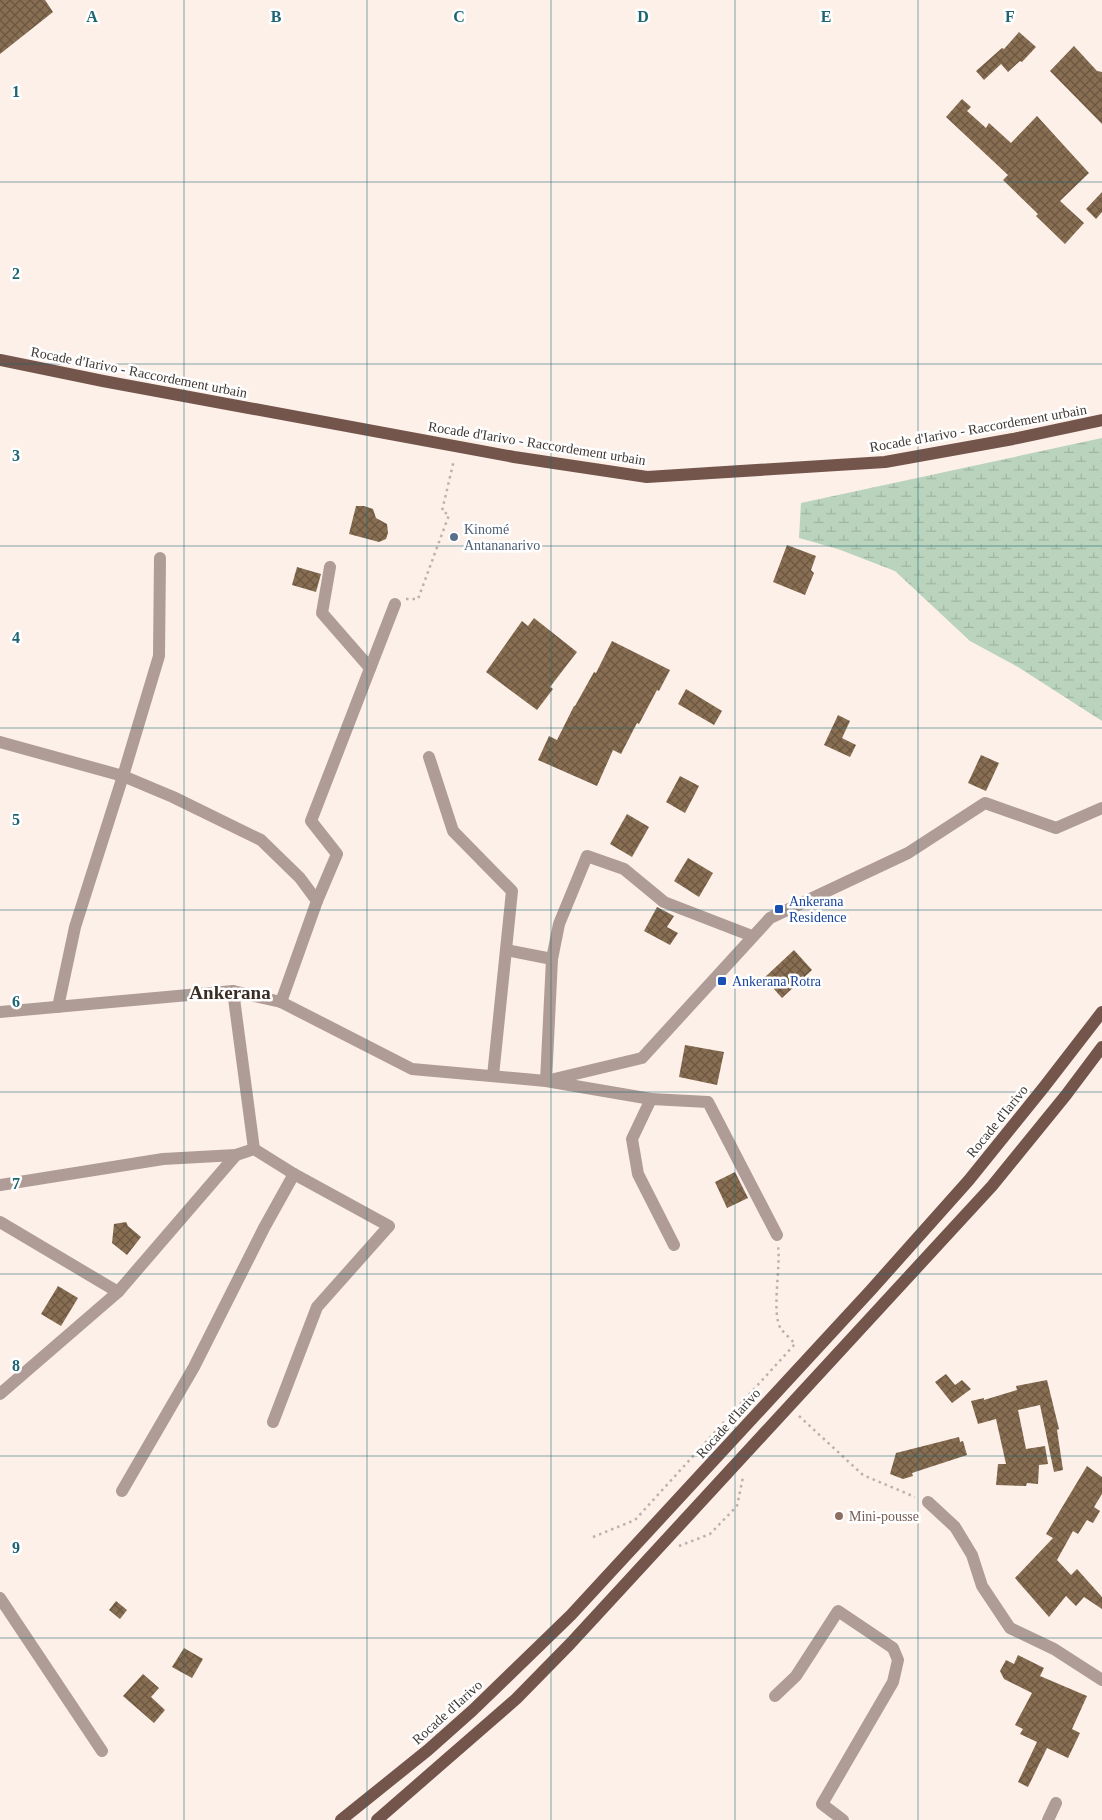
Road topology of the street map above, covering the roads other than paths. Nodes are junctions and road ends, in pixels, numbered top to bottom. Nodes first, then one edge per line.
1 (0, 360) edge
2 (1102, 420) edge
3 (160, 558) dead end
4 (330, 567) dead end
5 (395, 604) road end
6 (370, 668) junction
7 (0, 742) edge
8 (428, 757) dead end
9 (123, 776) junction
10 (1102, 808) edge
11 (317, 901) junction
12 (752, 936) junction
13 (506, 950) junction
14 (552, 959) junction
15 (233, 991) junction
16 (281, 1002) junction
17 (58, 1007) junction
18 (0, 1012) edge
19 (1102, 1012) edge
20 (1102, 1047) edge
21 (493, 1076) junction
22 (546, 1082) junction
23 (652, 1099) junction
24 (254, 1149) junction
25 (236, 1155) junction
26 (294, 1174) junction
27 (0, 1185) edge
28 (0, 1222) edge
29 (777, 1235) road end
30 (674, 1245) dead end
31 (118, 1292) junction
32 (0, 1394) edge
33 (273, 1422) dead end
34 (122, 1491) dead end
35 (928, 1502) road end
36 (0, 1598) edge
37 (1102, 1680) edge
38 (775, 1696) dead end
39 (102, 1751) dead end
40 (1056, 1803) dead end
41 (341, 1820) edge
42 (378, 1820) edge
43 (843, 1820) edge
44 (1048, 1820) edge

1 - 2 main road, Rocade d'Iarivo - Raccordement urbain
3 - 9 street
4 - 6 street
5 - 6 street
6 - 11 street
7 - 9 street
8 - 13 street
9 - 11 street
9 - 17 street
10 - 12 street
11 - 16 street
12 - 14 street
12 - 22 street
13 - 14 street
13 - 21 street
14 - 22 street
15 - 16 street
15 - 17 street
15 - 24 street
16 - 21 street
17 - 18 street
19 - 41 main road, Rocade d'Iarivo
20 - 42 main road
21 - 22 street
22 - 23 street
23 - 29 street
23 - 30 street
24 - 25 street
24 - 26 street
25 - 27 street
25 - 31 street
26 - 33 street
26 - 34 street
28 - 31 street
31 - 32 street
35 - 37 street
36 - 39 street
38 - 43 street
40 - 44 street

